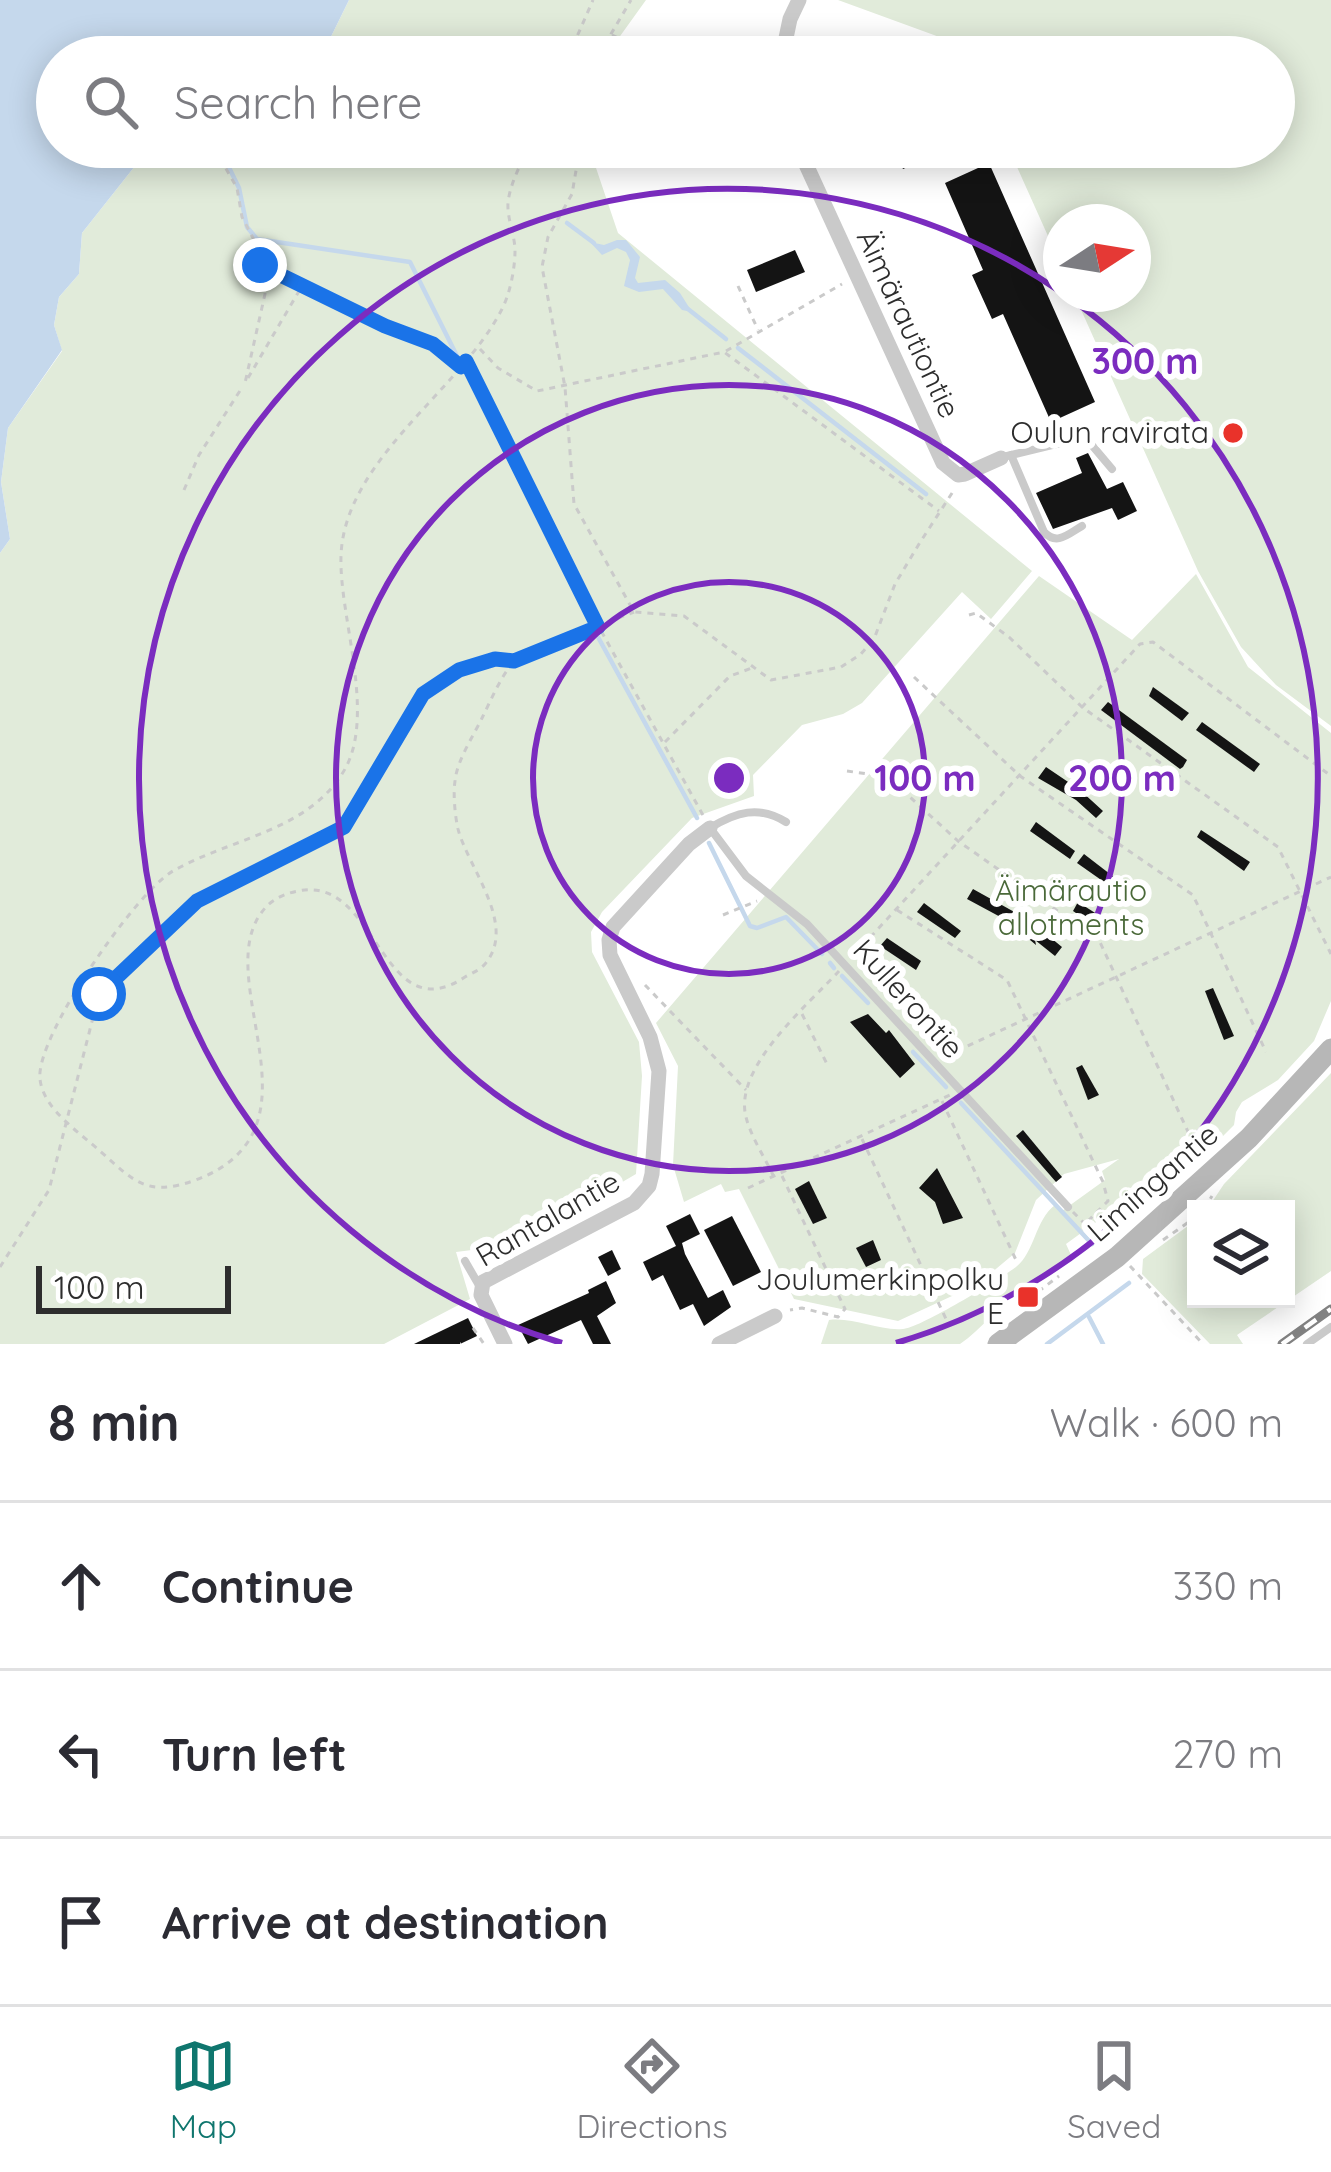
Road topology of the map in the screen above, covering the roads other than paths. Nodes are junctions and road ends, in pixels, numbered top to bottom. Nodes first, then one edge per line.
1 (799, 0) edge
2 (786, 36) edge
3 (807, 168) edge
4 (1006, 457) junction
5 (1112, 469) dead end
6 (1082, 526) dead end
7 (786, 822) dead end
8 (710, 828) junction
9 (1331, 1049) edge
10 (1068, 1207) road end
11 (465, 1262) dead end
12 (480, 1288) junction
13 (775, 1316) dead end
14 (1331, 1327) edge
15 (506, 1344) edge
16 (719, 1344) edge
17 (998, 1344) edge
18 (1307, 1344) edge

1 - 2 street
3 - 4 street, Äimärautiontie
4 - 5 lane
4 - 6 lane
7 - 8 lane
8 - 10 lane, Kullerontie
8 - 12 street, Rantalantie
9 - 17 main road, Limingantie
11 - 12 lane
12 - 15 street, Rantalantie
13 - 16 street
14 - 18 lane

